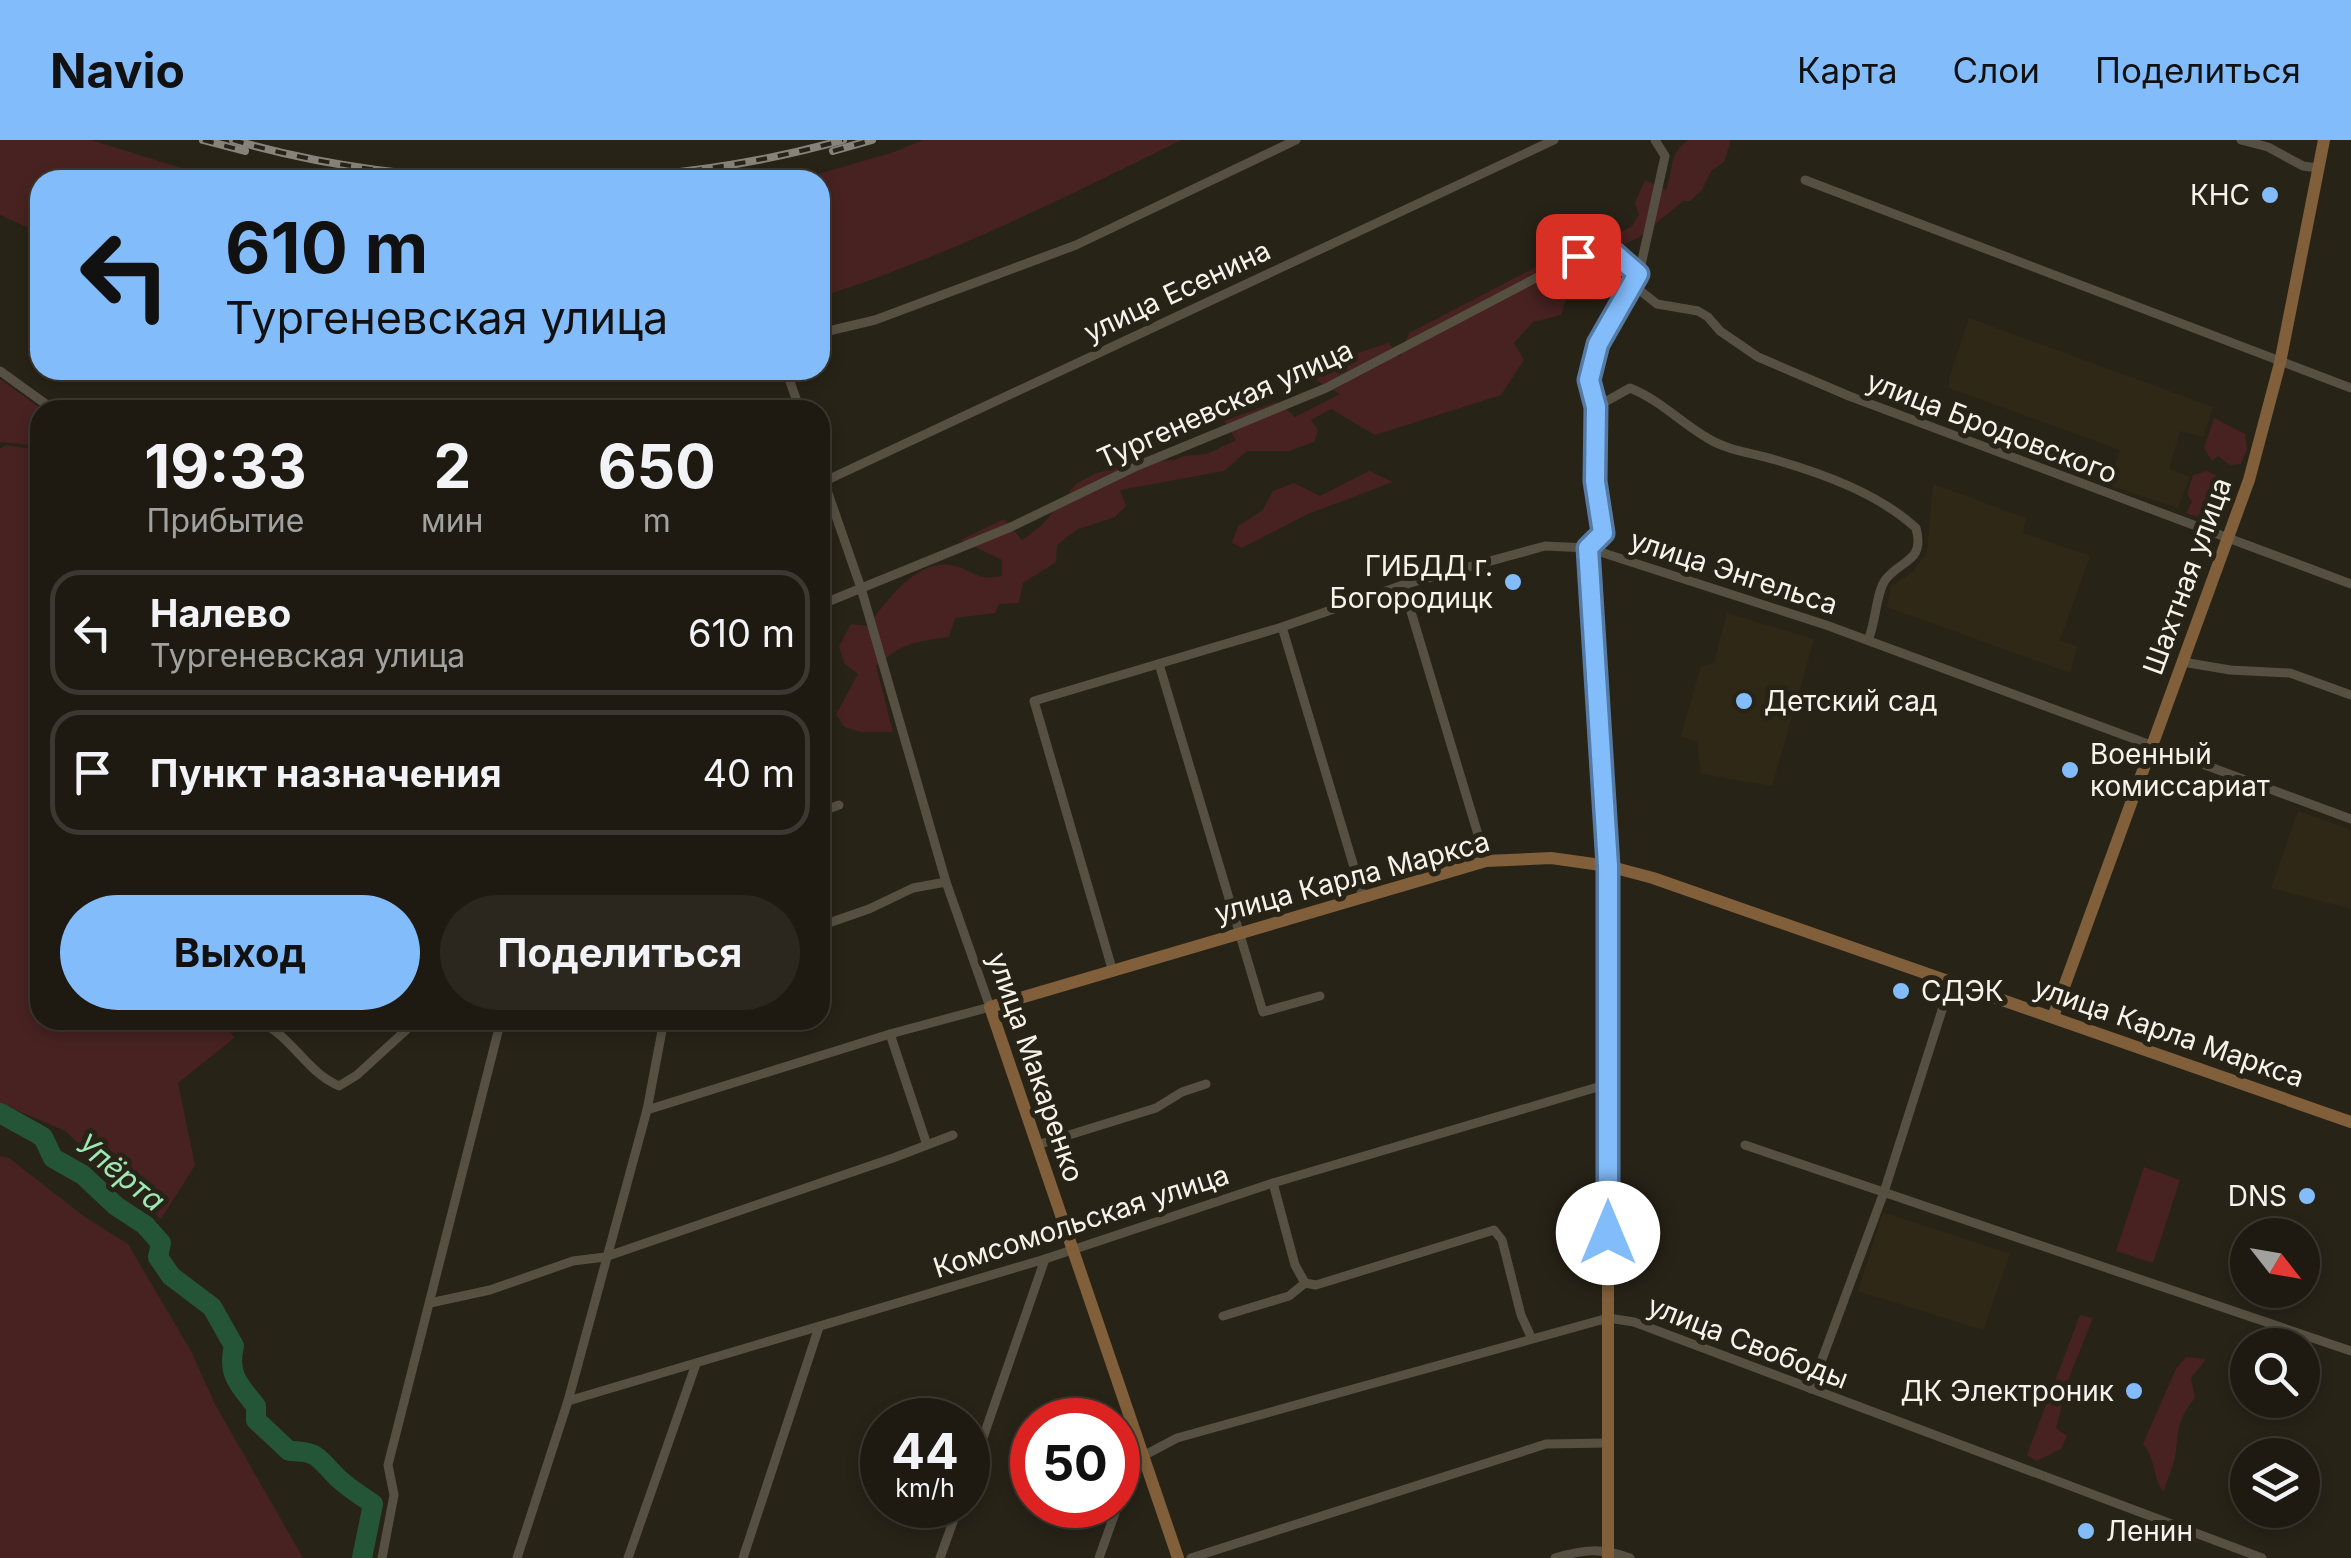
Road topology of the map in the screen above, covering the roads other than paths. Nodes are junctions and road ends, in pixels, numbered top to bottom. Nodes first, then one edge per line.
1 (1296, 140) edge
2 (1554, 140) edge
3 (1655, 140) edge
4 (2242, 140) edge
5 (2324, 140) edge
6 (2318, 168) junction
7 (1805, 180) dead end
8 (1638, 274) junction
9 (1634, 285) junction
10 (830, 331) edge
11 (2280, 363) junction
12 (0, 371) edge
13 (2351, 388) edge
14 (40, 400) edge
15 (1596, 407) junction
16 (830, 479) edge
17 (830, 505) edge
18 (2228, 541) junction
19 (1588, 548) junction
20 (2351, 584) edge
21 (1404, 586) junction
22 (861, 588) junction
23 (830, 601) edge
24 (1282, 628) junction
25 (1868, 640) junction
26 (2182, 662) junction
27 (1159, 664) junction
28 (2351, 695) edge
29 (2152, 745) junction
30 (839, 804) dead end
31 (830, 808) edge
32 (2351, 819) edge
33 (1486, 862) junction
34 (1608, 866) junction
35 (946, 882) junction
36 (1362, 898) junction
37 (830, 923) edge
38 (1241, 933) junction
39 (1114, 972) junction
40 (1950, 982) junction
41 (1320, 996) dead end
42 (990, 1007) junction
43 (2053, 1017) junction
44 (277, 1030) edge
45 (406, 1030) edge
46 (498, 1030) edge
47 (662, 1030) edge
48 (890, 1034) junction
49 (1206, 1084) dead end
50 (1608, 1084) junction
51 (647, 1110) junction
52 (2351, 1122) edge
53 (953, 1135) dead end
54 (1745, 1144) dead end
55 (927, 1145) junction
56 (1037, 1145) junction
57 (1272, 1183) junction
58 (1884, 1192) junction
59 (1072, 1248) junction
60 (606, 1256) junction
61 (1045, 1259) junction
62 (1305, 1283) junction
63 (430, 1304) junction
64 (1223, 1316) dead end
65 (1608, 1318) junction
66 (819, 1327) junction
67 (1531, 1337) junction
68 (2351, 1351) edge
69 (696, 1364) junction
70 (1812, 1389) junction
71 (568, 1401) junction
72 (990, 1417) edge
73 (1608, 1442) junction
74 (1144, 1456) junction
75 (951, 1528) edge
76 (1608, 1554) edge
77 (382, 1558) edge
78 (516, 1558) edge
79 (628, 1558) edge
80 (743, 1558) edge
81 (940, 1558) edge
82 (1099, 1558) edge
83 (1178, 1558) edge
84 (1191, 1558) edge
85 (1555, 1558) edge
86 (1630, 1558) edge
87 (2262, 1558) edge

1 - 10 street
2 - 16 street, улица Есенина
3 - 8 street
4 - 6 street
5 - 6 main road, Шахтная улица
6 - 11 main road, Шахтная улица
7 - 11 street
8 - 9 street
8 - 22 street, Тургеневская улица
9 - 15 street
9 - 18 street, улица Бродовского
11 - 13 street
11 - 18 main road, Шахтная улица
12 - 14 street
15 - 19 street
15 - 25 street
17 - 22 street, улица Макаренко
18 - 20 street, улица Бродовского
18 - 26 main road, Шахтная улица
19 - 21 street, улица Энгельса
19 - 25 street, улица Энгельса
19 - 34 street
21 - 24 street, улица Энгельса
21 - 33 street
22 - 23 street, Тургеневская улица
22 - 35 street, улица Макаренко
24 - 27 street, улица Энгельса
24 - 36 street
25 - 29 street, улица Энгельса
26 - 28 street
26 - 29 main road, Шахтная улица
27 - 38 street
27 - 39 street, улица Энгельса
29 - 32 street, улица Энгельса
29 - 43 main road, Шахтная улица
30 - 31 street
33 - 34 main road, улица Карла Маркса
33 - 36 main road, улица Карла Маркса
34 - 40 main road, улица Карла Маркса
34 - 50 main road
35 - 37 street
35 - 42 street, улица Макаренко
36 - 38 main road, улица Карла Маркса
38 - 39 main road, улица Карла Маркса
38 - 41 street
39 - 42 main road, улица Карла Маркса
40 - 43 main road, улица Карла Маркса
40 - 58 street
42 - 48 street, улица Карла Маркса
42 - 56 main road, улица Макаренко
43 - 52 main road, улица Карла Маркса
44 - 45 street
46 - 63 street
47 - 51 street
48 - 51 street, улица Карла Маркса
48 - 55 street
49 - 56 street
50 - 57 street, Комсомольская улица
50 - 65 main road
51 - 60 street
53 - 55 street
54 - 58 street
55 - 60 street
56 - 59 main road, улица Макаренко
57 - 59 street, Комсомольская улица
57 - 62 street
58 - 68 street
58 - 70 street
59 - 61 street, Комсомольская улица
59 - 74 main road, улица Макаренко
60 - 63 street
60 - 71 street
61 - 66 street, Комсомольская улица
61 - 72 street
62 - 64 street
62 - 67 street
63 - 77 street
65 - 67 street, улица Свободы
65 - 70 street, улица Свободы
65 - 73 main road
66 - 69 street, Комсомольская улица
66 - 80 street
67 - 74 street, улица Свободы
69 - 71 street, Комсомольская улица
69 - 79 street
70 - 87 street, улица Свободы
71 - 78 street
73 - 76 main road
73 - 84 street
74 - 82 street
74 - 83 main road, улица Макаренко
75 - 81 street
76 - 85 street
76 - 86 street

